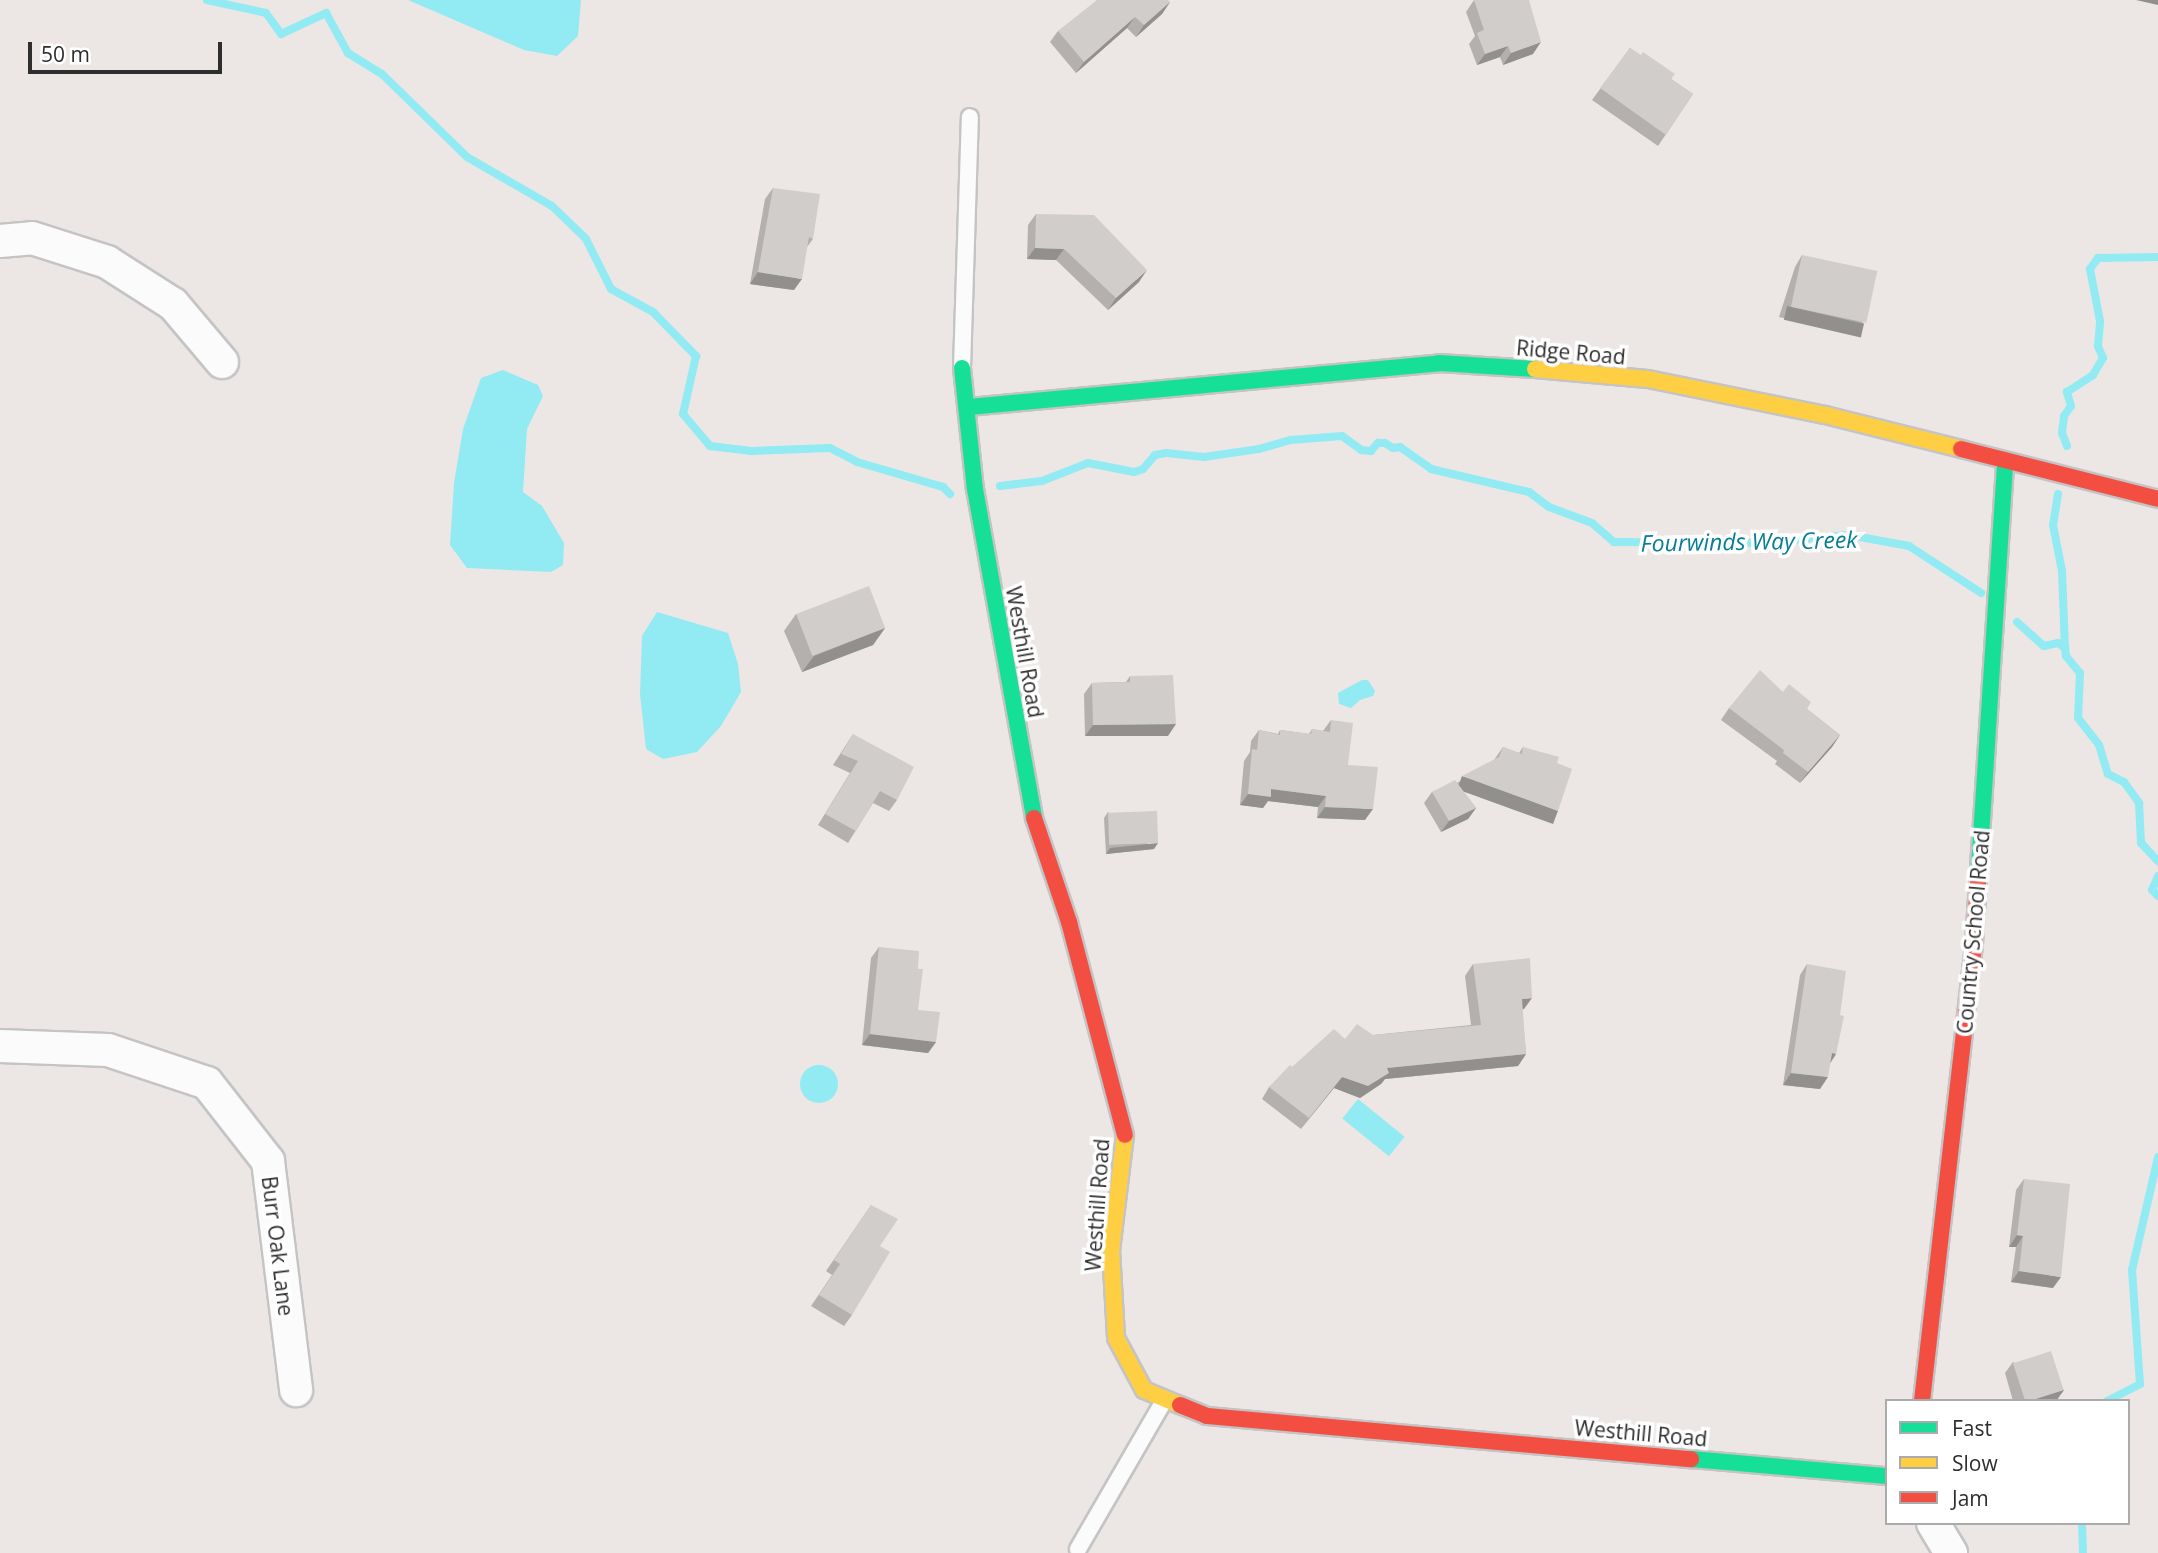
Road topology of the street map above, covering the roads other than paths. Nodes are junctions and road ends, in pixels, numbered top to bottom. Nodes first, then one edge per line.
1 (970, 117) dead end
2 (0, 241) edge
3 (222, 362) dead end
4 (962, 368) joint
5 (969, 407) junction
6 (2005, 462) junction
7 (2158, 499) edge
8 (0, 1046) edge
9 (296, 1390) dead end
10 (1165, 1399) junction
11 (1922, 1399) edge
12 (1885, 1476) edge
13 (1934, 1525) edge
14 (1078, 1549) dead end
15 (1951, 1553) edge

1 - 4 lane
2 - 3 street
4 - 5 street, Westhill Road
5 - 6 street, Ridge Road
5 - 10 street, Westhill Road
6 - 7 street, Ridge Road
6 - 11 street, Country School Road
8 - 9 street, Burr Oak Lane
10 - 12 street, Westhill Road
10 - 14 lane
13 - 15 street

